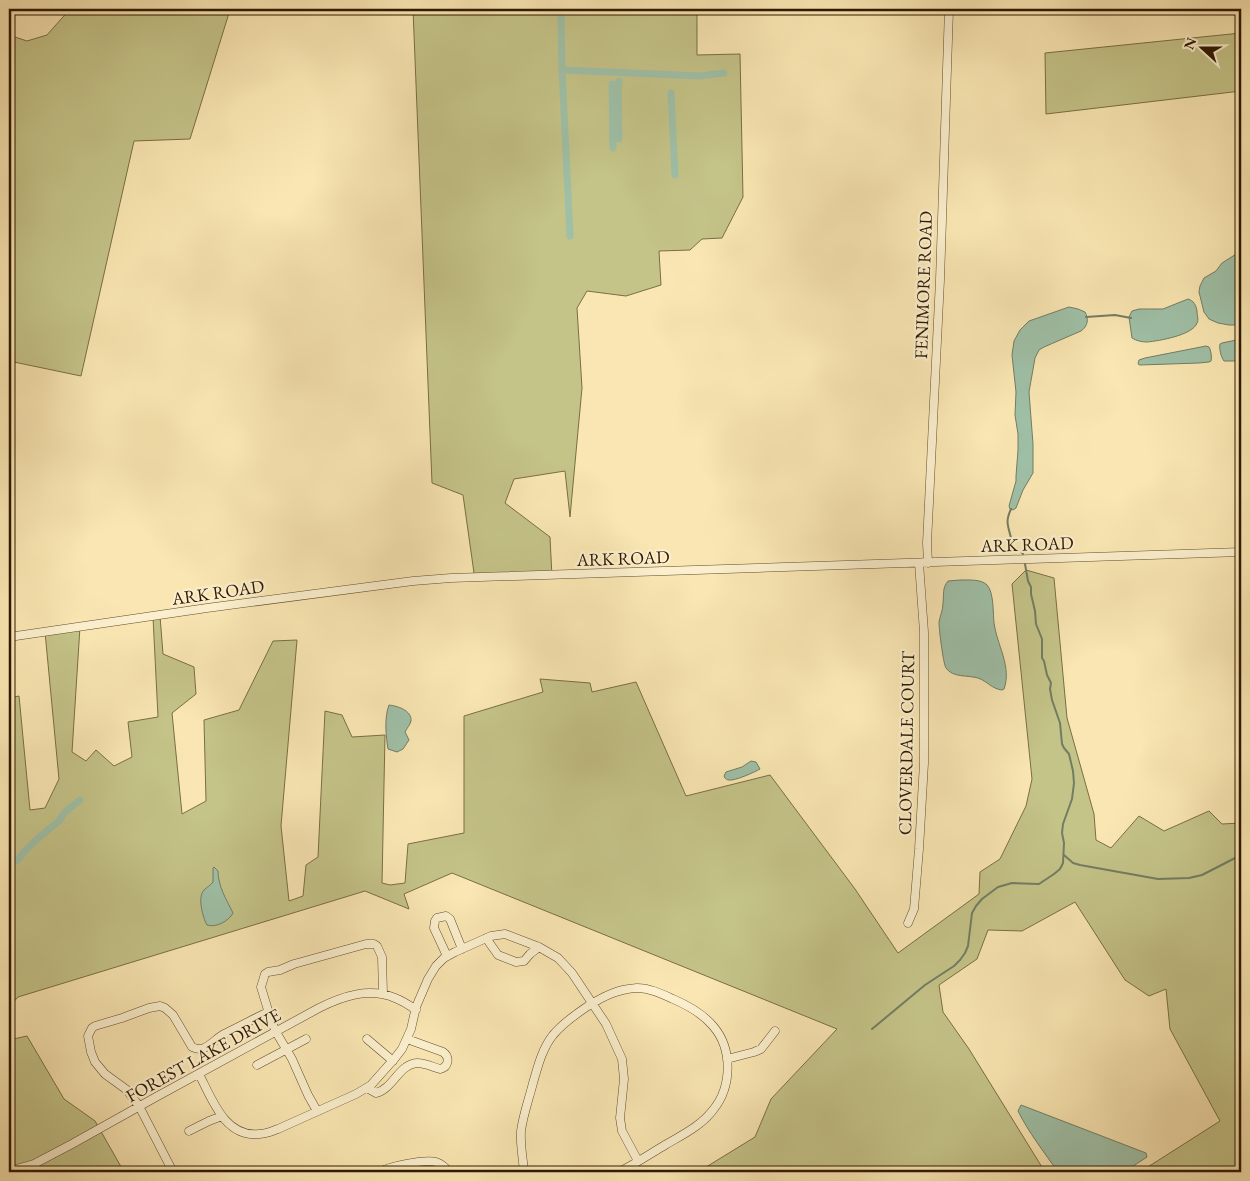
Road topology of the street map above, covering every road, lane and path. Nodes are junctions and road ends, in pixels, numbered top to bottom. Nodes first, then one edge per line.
1 (950, 9) edge
2 (1241, 552) edge
3 (928, 562) junction
4 (919, 563) junction
5 (9, 637) edge
6 (908, 923) dead end
7 (486, 938) junction
8 (539, 947) junction
9 (462, 949) junction
10 (446, 956) junction
11 (383, 994) junction
12 (593, 1003) junction
13 (416, 1010) junction
14 (268, 1012) junction
15 (775, 1031) dead end
16 (276, 1032) junction
17 (306, 1038) dead end
18 (367, 1039) dead end
19 (407, 1039) junction
20 (286, 1049) junction
21 (727, 1059) junction
22 (393, 1060) junction
23 (257, 1066) dead end
24 (199, 1074) junction
25 (367, 1088) junction
26 (139, 1106) junction
27 (317, 1111) junction
28 (222, 1116) junction
29 (189, 1131) dead end
30 (638, 1161) junction
31 (9, 1172) edge
32 (173, 1172) edge
33 (380, 1172) edge
34 (449, 1172) edge
35 (524, 1172) edge
36 (619, 1172) edge

1 - 3 street, FENIMORE ROAD
2 - 3 street, ARK ROAD
3 - 4 street, ARK ROAD
4 - 5 street, ARK ROAD
4 - 6 street, CLOVERDALE COURT
7 - 8 street
7 - 8 street
7 - 9 street
8 - 12 street
9 - 10 street
9 - 10 street
10 - 13 street
11 - 13 street, FOREST LAKE DRIVE
11 - 14 street
11 - 16 street, FOREST LAKE DRIVE
12 - 21 street
12 - 30 street
12 - 35 street
13 - 19 street
14 - 16 street
14 - 26 street
15 - 21 street
16 - 20 street
16 - 24 street, FOREST LAKE DRIVE
17 - 20 street
18 - 22 street
19 - 22 street
19 - 25 street
20 - 23 street
20 - 27 street
21 - 30 street
22 - 25 street
24 - 26 street, FOREST LAKE DRIVE
24 - 28 street
25 - 27 street
26 - 31 street, FOREST LAKE DRIVE
26 - 32 street
27 - 28 street
28 - 29 street
30 - 36 street
33 - 34 street

